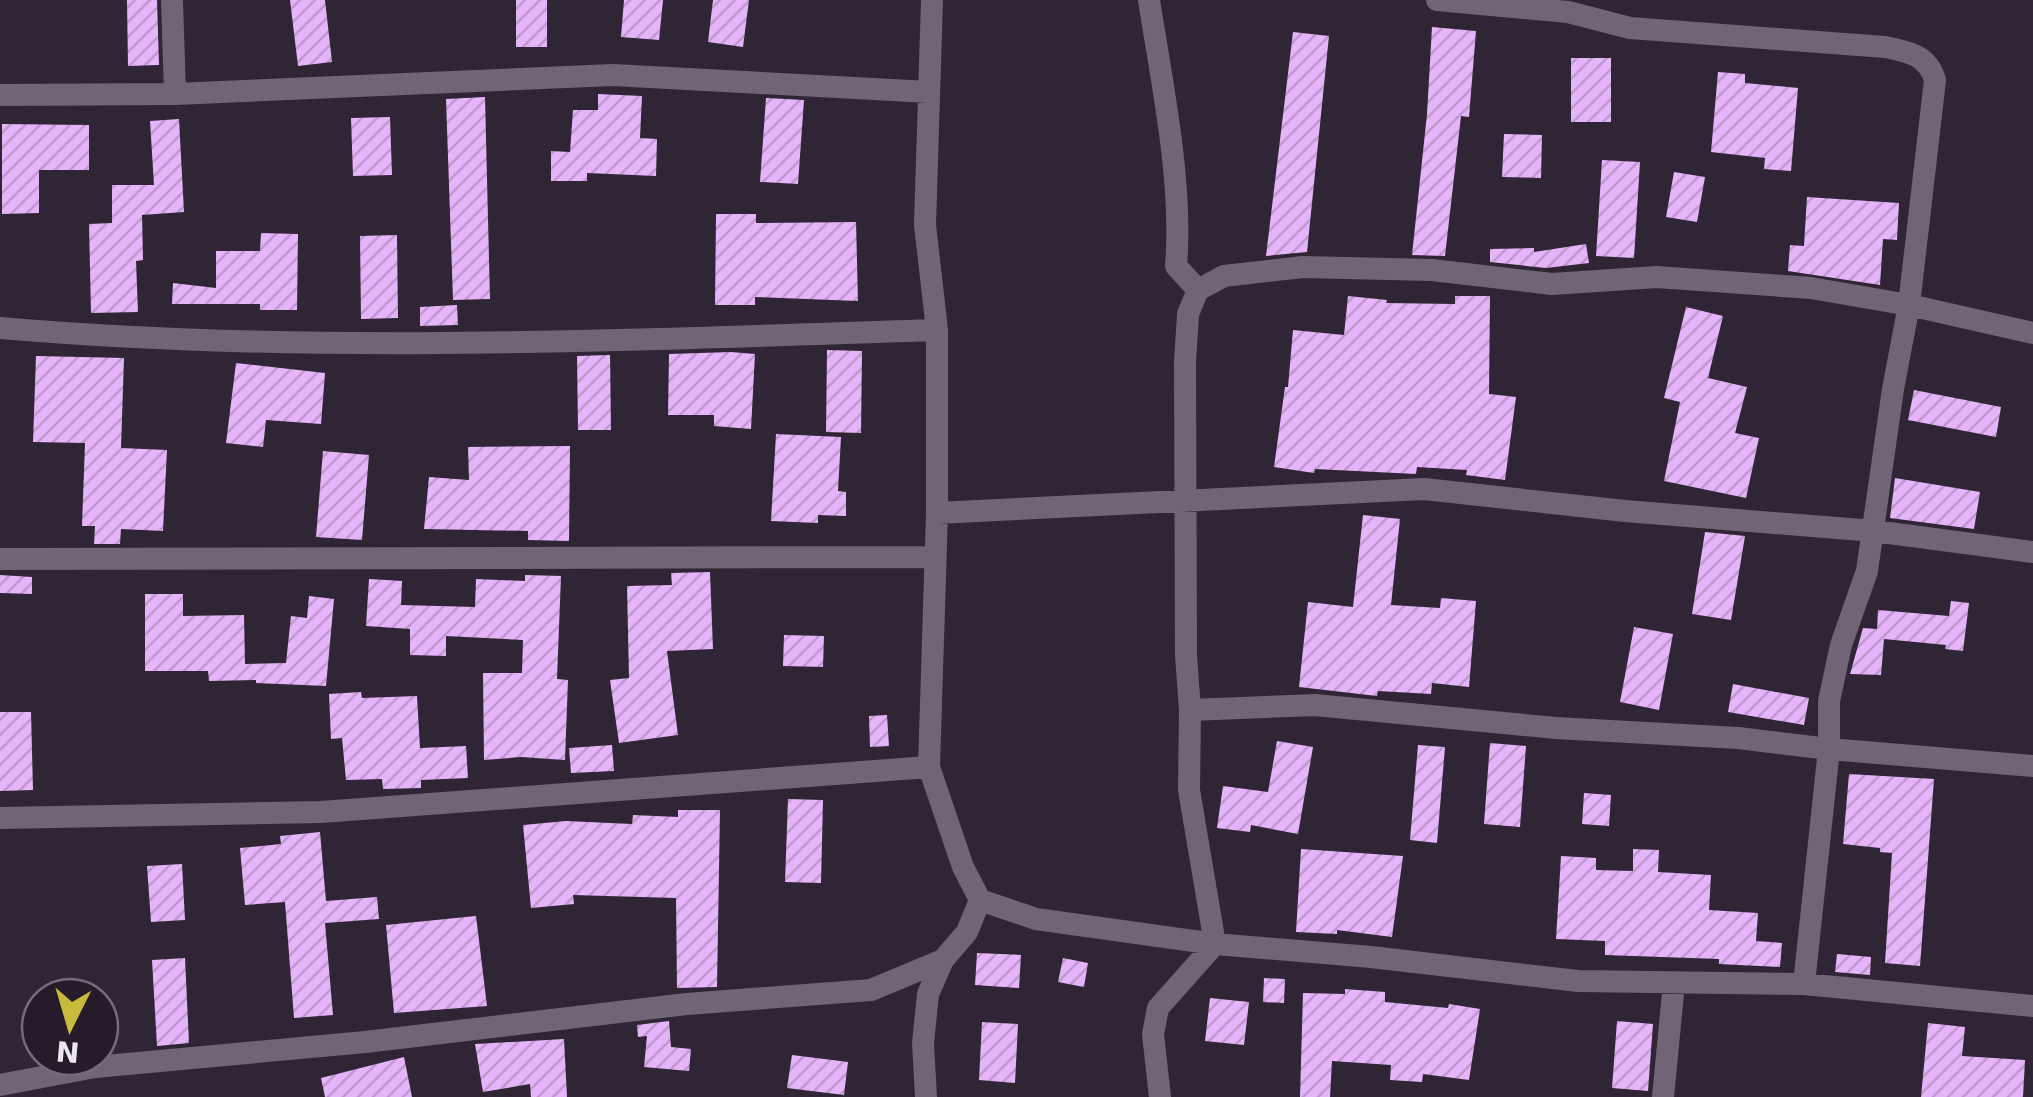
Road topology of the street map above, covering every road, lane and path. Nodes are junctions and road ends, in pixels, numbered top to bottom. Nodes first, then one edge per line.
1 (172, 0) edge
2 (932, 0) edge
3 (1149, 0) edge
4 (1437, 0) edge
5 (1569, 6) edge
6 (929, 92) junction
7 (175, 94) junction
8 (0, 95) edge
9 (1198, 290) junction
10 (1908, 305) junction
11 (0, 328) edge
12 (937, 330) junction
13 (2033, 333) edge
14 (1186, 503) junction
15 (938, 513) junction
16 (1874, 531) junction
17 (2033, 552) edge
18 (934, 557) junction
19 (0, 559) edge
20 (1190, 710) junction
21 (1829, 748) junction
22 (2033, 766) edge
23 (928, 767) junction
24 (0, 818) edge
25 (980, 900) junction
26 (1215, 944) junction
27 (943, 960) junction
28 (1674, 983) junction
29 (1804, 984) junction
30 (2033, 1006) edge
31 (0, 1085) edge
32 (926, 1097) edge
33 (1160, 1097) edge
34 (1663, 1097) edge

1 - 7 street
2 - 6 street
3 - 9 street
4 - 5 street
5 - 10 street
6 - 7 street
6 - 12 street
7 - 8 street
9 - 10 street
9 - 14 street
10 - 13 street
10 - 16 street
11 - 12 street
12 - 15 street
14 - 15 street
14 - 16 street
14 - 20 street
15 - 18 street
16 - 17 street
16 - 21 street
18 - 19 street
18 - 23 street
20 - 21 street
20 - 26 street
21 - 22 street
21 - 29 street
23 - 24 street
23 - 25 street
25 - 26 street
25 - 27 street
26 - 28 street
26 - 33 street
27 - 31 street
27 - 32 street
28 - 29 street
28 - 34 street
29 - 30 street

